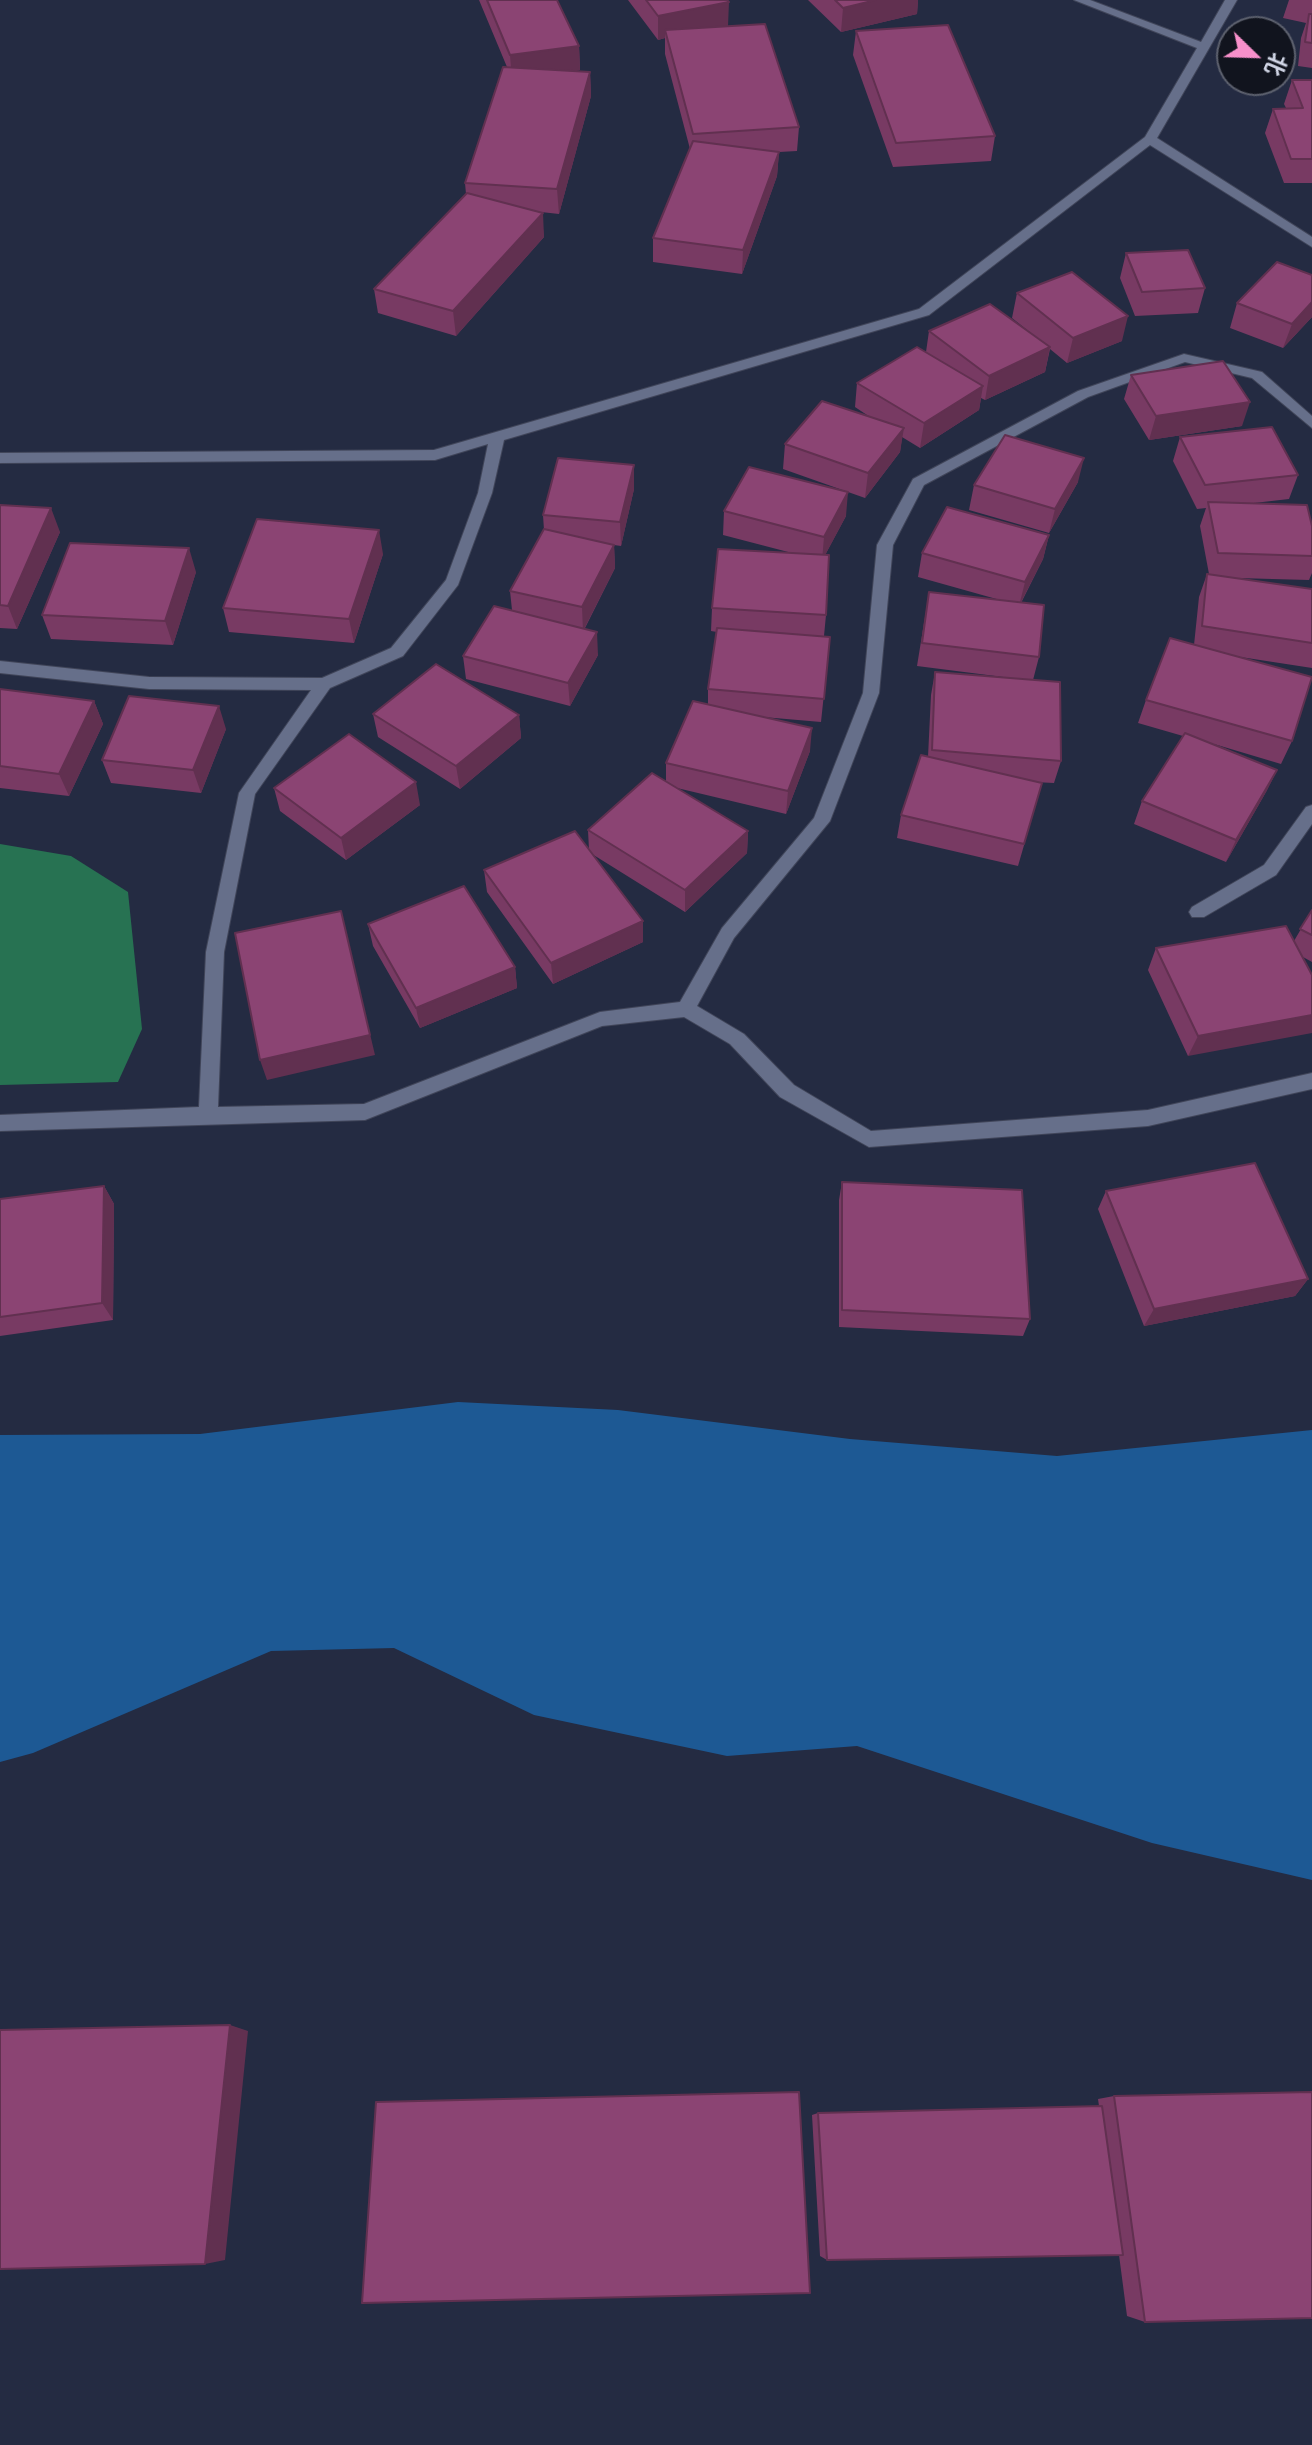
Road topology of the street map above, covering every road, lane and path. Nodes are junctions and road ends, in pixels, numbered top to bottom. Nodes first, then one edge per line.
1 (1080, 0) edge
2 (1231, 0) edge
3 (1204, 47) junction
4 (1150, 139) junction
5 (1312, 243) edge
6 (1312, 424) edge
7 (497, 437) junction
8 (0, 458) edge
9 (0, 667) edge
10 (324, 684) junction
11 (1312, 811) edge
12 (1198, 912) dead end
13 (686, 1009) junction
14 (1312, 1081) edge
15 (208, 1115) junction
16 (0, 1123) edge

1 - 3 street
2 - 3 street
3 - 4 street
4 - 5 street
4 - 7 street
6 - 13 street
7 - 8 street
7 - 10 street
9 - 10 street
10 - 15 street
11 - 12 street
13 - 14 street
13 - 15 street
15 - 16 street

